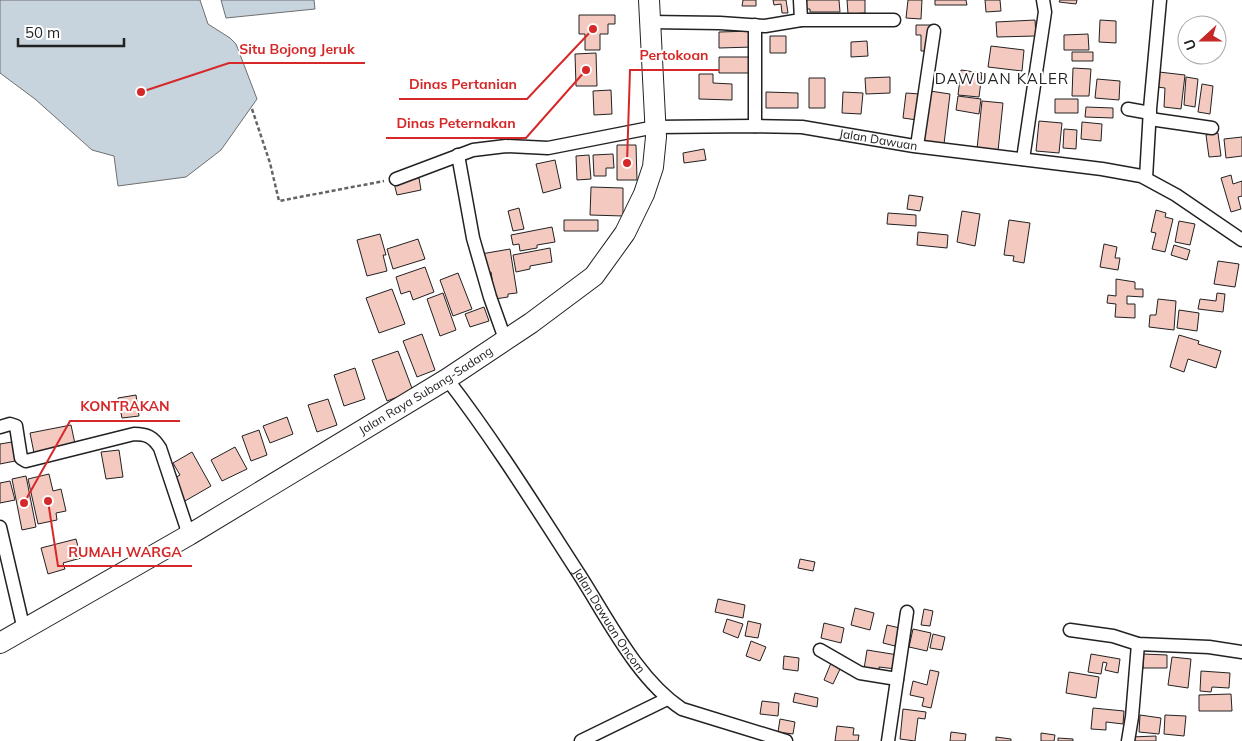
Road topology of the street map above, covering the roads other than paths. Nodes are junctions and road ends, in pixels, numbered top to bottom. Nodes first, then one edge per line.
1 (648, 0) edge
2 (800, 0) edge
3 (1043, 0) edge
4 (1160, 0) edge
5 (801, 20) junction
6 (894, 20) dead end
7 (649, 22) junction
8 (755, 25) junction
9 (934, 32) dead end
10 (1128, 109) dead end
11 (1150, 116) junction
12 (756, 126) junction
13 (655, 127) junction
14 (1212, 128) dead end
15 (918, 146) junction
16 (458, 155) junction
17 (1023, 159) junction
18 (1143, 177) junction
19 (396, 179) road end
20 (1242, 240) edge
21 (505, 339) junction
22 (447, 379) junction
23 (0, 427) edge
24 (0, 527) edge
25 (189, 535) junction
26 (907, 612) dead end
27 (24, 630) junction
28 (1070, 630) dead end
29 (0, 644) edge
30 (1138, 644) junction
31 (820, 650) dead end
32 (1242, 652) edge
33 (897, 678) junction
34 (667, 699) junction
35 (581, 741) edge
36 (786, 741) edge
37 (888, 741) edge
38 (1128, 741) edge

1 - 7 main road, Jalan Raya Subang-Sadang
2 - 5 street
3 - 17 street
4 - 11 street
5 - 6 street
5 - 8 street
7 - 8 street
7 - 13 main road, Jalan Raya Subang-Sadang
8 - 12 street
9 - 15 street
10 - 11 street
11 - 14 street
11 - 18 street
12 - 13 street, Jalan Dawuan
12 - 15 street, Jalan Dawuan
13 - 16 street, Jalan Dawuan
13 - 21 main road, Jalan Raya Subang-Sadang
15 - 17 street, Jalan Dawuan
16 - 19 street, Jalan Dawuan
16 - 21 street
17 - 18 street, Jalan Dawuan
18 - 20 street, Jalan Dawuan
21 - 22 main road, Jalan Raya Subang-Sadang
22 - 25 main road, Jalan Raya Subang-Sadang
22 - 34 street, Jalan Dawuan Oncom
23 - 25 street
24 - 27 street
25 - 27 main road, Jalan Raya Subang-Sadang
26 - 33 street
27 - 29 main road, Jalan Raya Subang-Sadang
28 - 30 street
30 - 32 street
30 - 38 street
31 - 33 street
33 - 37 street
34 - 35 street
34 - 36 street, Jalan Dawuan Oncom

